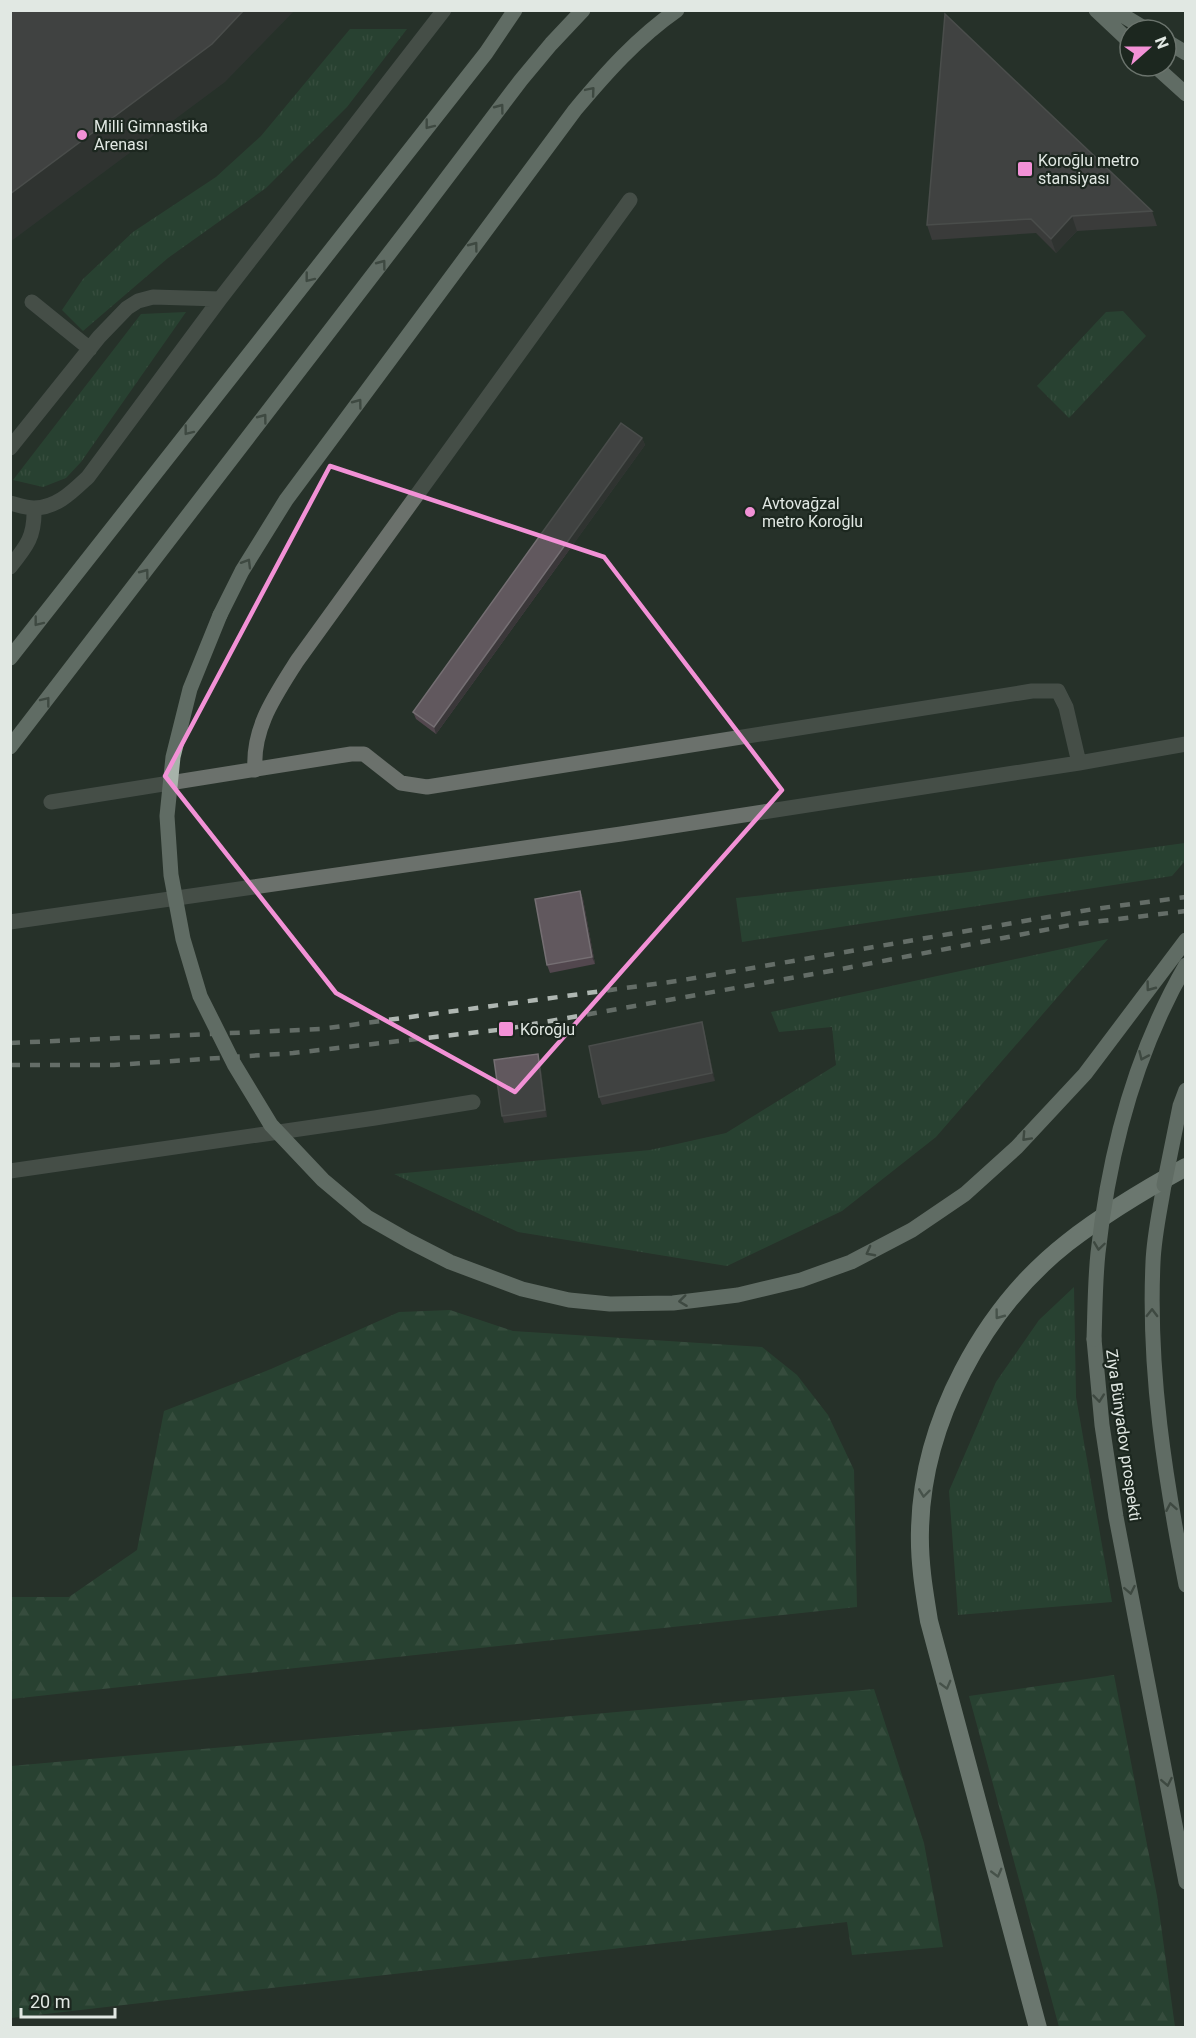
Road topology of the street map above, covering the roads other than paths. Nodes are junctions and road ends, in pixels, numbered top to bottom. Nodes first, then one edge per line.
1 (444, 10) edge
2 (514, 10) edge
3 (583, 10) edge
4 (677, 10) edge
5 (1096, 10) edge
6 (1114, 10) edge
7 (1127, 18) edge
8 (1118, 31) edge
9 (1168, 78) edge
10 (1185, 94) edge
11 (630, 200) dead end
12 (220, 299) junction
13 (32, 302) dead end
14 (90, 349) junction
15 (10, 448) edge
16 (10, 503) edge
17 (34, 508) junction
18 (10, 567) edge
19 (10, 658) edge
20 (1185, 744) edge
21 (10, 747) edge
22 (1079, 763) junction
23 (255, 770) junction
24 (51, 802) dead end
25 (10, 922) edge
26 (1185, 940) edge
27 (1185, 965) edge
28 (1185, 1090) edge
29 (473, 1102) dead end
30 (1185, 1167) edge
31 (10, 1171) edge
32 (1185, 1585) edge
33 (1185, 1882) edge
34 (1038, 2028) edge

1 - 12 street
2 -> 19 main road
21 -> 3 main road
26 -> 4 main road, bridge
5 - 8 main road
6 - 7 main road
9 - 10 main road
11 - 23 street
12 - 14 street
12 - 17 street
13 - 14 street
14 - 15 street
16 - 17 street
17 - 18 street
20 - 22 street
22 - 23 street
22 - 25 street
23 - 24 street
27 -> 33 main road, Ziya Bünyadov prospekti, bridge
32 -> 28 main road, bridge
29 - 31 street
30 -> 34 highway

